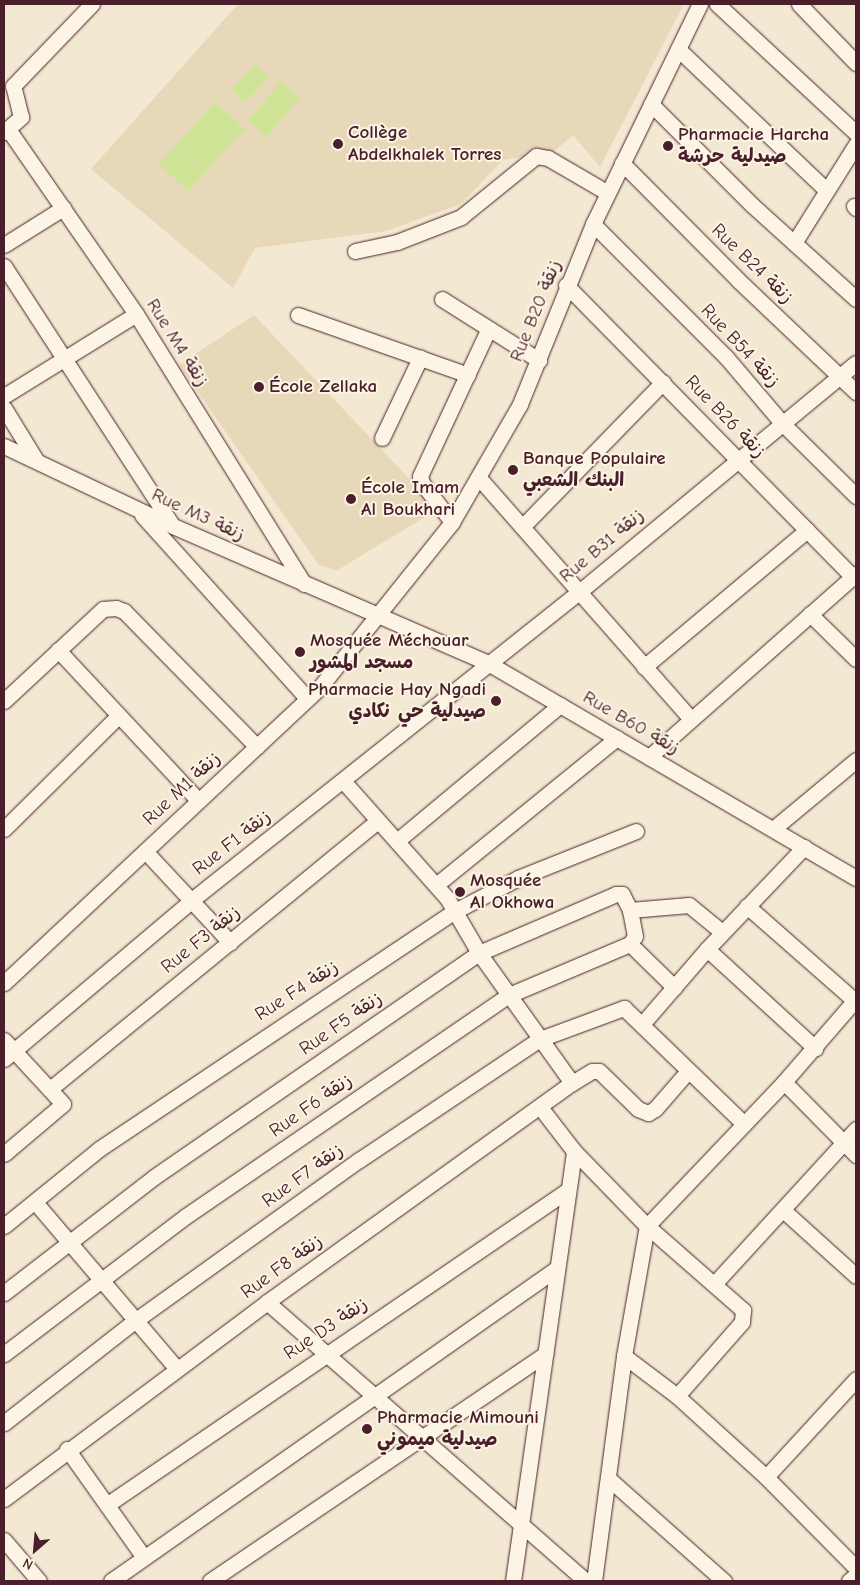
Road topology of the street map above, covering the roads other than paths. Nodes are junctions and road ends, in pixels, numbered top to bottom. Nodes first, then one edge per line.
1 (92, 4) edge
2 (700, 4) edge
3 (717, 4) edge
4 (799, 4) edge
5 (678, 49) junction
6 (856, 64) edge
7 (651, 104) junction
8 (6, 131) edge
9 (856, 134) edge
10 (856, 144) edge
11 (622, 162) junction
12 (826, 190) junction
13 (608, 193) junction
14 (63, 208) junction
15 (594, 224) junction
16 (794, 243) junction
17 (4, 245) edge
18 (355, 251) dead end
19 (4, 266) edge
20 (566, 286) junction
21 (442, 299) dead end
22 (856, 299) edge
23 (136, 314) junction
24 (298, 315) dead end
25 (488, 330) junction
26 (65, 356) junction
27 (420, 358) junction
28 (538, 360) junction
29 (856, 363) edge
30 (468, 375) junction
31 (841, 376) junction
32 (663, 382) junction
33 (856, 392) edge
34 (4, 396) edge
35 (4, 408) edge
36 (783, 424) junction
37 (382, 438) dead end
38 (4, 446) edge
39 (738, 459) junction
40 (36, 460) junction
41 (480, 479) junction
42 (856, 496) edge
43 (136, 509) junction
44 (452, 522) junction
45 (173, 526) junction
46 (522, 527) junction
47 (807, 530) junction
48 (855, 576) edge
49 (304, 584) junction
50 (579, 592) junction
51 (810, 614) junction
52 (378, 615) junction
53 (58, 650) junction
54 (856, 659) edge
55 (488, 663) junction
56 (644, 667) junction
57 (307, 698) junction
58 (4, 701) edge
59 (560, 705) junction
60 (117, 717) junction
61 (690, 718) junction
62 (617, 738) junction
63 (257, 747) junction
64 (650, 757) junction
65 (856, 760) edge
66 (344, 782) junction
67 (198, 800) junction
68 (377, 821) junction
69 (4, 829) edge
70 (773, 830) junction
71 (636, 831) dead end
72 (398, 840) junction
73 (804, 847) junction
74 (145, 851) junction
75 (856, 878) edge
76 (436, 885) junction
77 (193, 899) junction
78 (747, 906) junction
79 (630, 910) junction
80 (455, 911) junction
81 (722, 932) junction
82 (230, 942) junction
83 (630, 944) junction
84 (707, 949) junction
85 (479, 953) junction
86 (4, 981) edge
87 (674, 987) junction
88 (509, 995) junction
89 (855, 1000) edge
90 (643, 1024) junction
91 (540, 1039) junction
92 (815, 1048) junction
93 (7, 1050) edge
94 (688, 1071) junction
95 (784, 1082) junction
96 (572, 1084) junction
97 (50, 1089) junction
98 (540, 1106) junction
99 (744, 1124) junction
100 (856, 1129) edge
101 (844, 1143) junction
102 (574, 1150) junction
103 (4, 1154) edge
104 (856, 1155) edge
105 (568, 1190) junction
106 (35, 1202) junction
107 (783, 1210) junction
108 (4, 1226) edge
109 (647, 1226) junction
110 (70, 1244) junction
111 (556, 1268) junction
112 (856, 1276) edge
113 (102, 1280) junction
114 (715, 1283) junction
115 (4, 1292) edge
116 (267, 1302) junction
117 (136, 1320) junction
118 (4, 1354) edge
119 (325, 1354) junction
120 (545, 1354) junction
121 (624, 1356) junction
122 (177, 1369) junction
123 (856, 1381) edge
124 (372, 1396) junction
125 (677, 1396) junction
126 (4, 1423) edge
127 (420, 1438) junction
128 (67, 1449) junction
129 (766, 1478) junction
130 (609, 1479) junction
131 (4, 1499) edge
132 (108, 1504) junction
133 (520, 1522) junction
134 (4, 1540) edge
135 (143, 1556) junction
136 (856, 1568) edge
137 (856, 1575) edge
138 (39, 1581) edge
139 (111, 1581) edge
140 (210, 1581) edge
141 (513, 1581) edge
142 (586, 1581) edge
143 (594, 1581) edge
144 (724, 1581) edge
145 (850, 1581) edge

1 - 8 street
2 - 5 street, Rue B20 زنقة
3 - 9 street
4 - 6 street
5 - 7 street, Rue B20 زنقة
5 - 12 street
7 - 11 street, Rue B20 زنقة
7 - 16 street
8 - 14 street, Rue M4 زنقة
10 - 12 street
11 - 13 street, Rue B20 زنقة
11 - 31 street, Rue B24 زنقة
12 - 16 street
13 - 15 street, Rue B20 زنقة
13 - 18 street
14 - 17 street
14 - 23 street, Rue M4 زنقة
15 - 20 street, Rue B20 زنقة
15 - 36 street, Rue B54 زنقة
16 - 22 street
19 - 26 street
20 - 28 street, Rue B20 زنقة
20 - 32 street, Rue B26 زنقة
21 - 25 street
23 - 26 street
23 - 49 street, Rue M4 زنقة
24 - 27 street
25 - 28 street
25 - 30 street
26 - 34 street
26 - 45 street
27 - 30 street
27 - 37 street
28 - 41 street, Rue B20 زنقة
29 - 31 street, Rue B31 زنقة
30 - 44 street
31 - 33 street, Rue B24 زنقة
31 - 36 street, Rue B31 زنقة
32 - 39 street, Rue B26 زنقة
32 - 46 street
35 - 40 street
36 - 39 street, Rue B31 زنقة
36 - 42 street, Rue B54 زنقة
38 - 40 street, Rue M3 زنقة
39 - 47 street, Rue B26 زنقة
39 - 50 street, Rue B31 زنقة
40 - 43 street, Rue M3 زنقة
41 - 44 street, Rue B20 زنقة
41 - 46 street
43 - 45 street, Rue M3 زنقة
43 - 57 street
44 - 52 street, Rue B20 زنقة
45 - 49 street, Rue M3 زنقة
46 - 50 street
47 - 48 street, Rue B26 زنقة
47 - 56 street
48 - 51 street
49 - 52 street, Rue M3 زنقة
50 - 55 street, Rue B31 زنقة
50 - 56 street
51 - 54 street
51 - 61 street
52 - 55 street, Rue B60 زنقة
52 - 57 street, Rue M1 زنقة
53 - 58 street
53 - 60 street
53 - 63 street
55 - 59 street, Rue B60 زنقة
55 - 66 street, Rue F1 زنقة
56 - 61 street
57 - 63 street, Rue M1 زنقة
59 - 62 street, Rue B60 زنقة
59 - 72 street
60 - 67 street
60 - 69 street
61 - 64 street
62 - 64 street, Rue B60 زنقة
62 - 76 street
63 - 67 street, Rue M1 زنقة
64 - 70 street, Rue B60 زنقة
65 - 70 street
66 - 68 street
66 - 77 street, Rue F1 زنقة
67 - 74 street, Rue M1 زنقة
68 - 72 street
68 - 82 street, Rue F3 زنقة
70 - 73 street, Rue B60 زنقة
71 - 80 street, Rue F4 زنقة
72 - 76 street
73 - 75 street, Rue B60 زنقة
73 - 78 street
74 - 77 street
74 - 86 street, Rue M1 زنقة
76 - 80 street
77 - 82 street
77 - 93 street, Rue F1 زنقة
78 - 81 street
78 - 89 street
79 - 81 street
79 - 83 street
79 - 85 street, Rue F5 زنقة
80 - 85 street
80 - 106 street, Rue F4 زنقة
81 - 84 street
82 - 97 street, Rue F3 زنقة
83 - 87 street
83 - 88 street, Rue F6 زنقة
84 - 87 street
84 - 92 street
85 - 88 street
85 - 110 street, Rue F5 زنقة
87 - 90 street
88 - 91 street
88 - 113 street, Rue F6 زنقة
89 - 92 street
90 - 91 street, Rue F7 زنقة
90 - 94 street
91 - 96 street
91 - 117 street, Rue F7 زنقة
92 - 95 street
93 - 97 street
94 - 96 street, Rue F8 زنقة
94 - 99 street
95 - 99 street
95 - 101 street
96 - 98 street, Rue F8 زنقة
97 - 103 street
98 - 102 street
98 - 116 street, Rue F8 زنقة
99 - 109 street
100 - 101 street
101 - 104 street
101 - 107 street
102 - 105 street
102 - 109 street
105 - 111 street
105 - 119 street, Rue D3 زنقة
106 - 108 street, Rue F4 زنقة
106 - 110 street
107 - 112 street
107 - 114 street
109 - 114 street
109 - 121 street
110 - 113 street
110 - 115 street, Rue F5 زنقة
111 - 120 street
111 - 124 street
113 - 117 street
113 - 118 street, Rue F6 زنقة
114 - 125 street
116 - 119 street
116 - 122 street, Rue F8 زنقة
117 - 122 street
117 - 126 street, Rue F7 زنقة
119 - 124 street
119 - 132 street, Rue D3 زنقة
120 - 127 street
120 - 133 street
121 - 125 street
121 - 130 street
122 - 128 street, Rue F8 زنقة
123 - 129 street
124 - 127 street
124 - 135 street
125 - 129 street
127 - 133 street
127 - 140 street
128 - 131 street, Rue F8 زنقة
128 - 132 street
129 - 136 street
130 - 143 street
130 - 144 street
132 - 135 street
133 - 141 street
133 - 142 street
134 - 138 street
135 - 139 street
137 - 145 street

